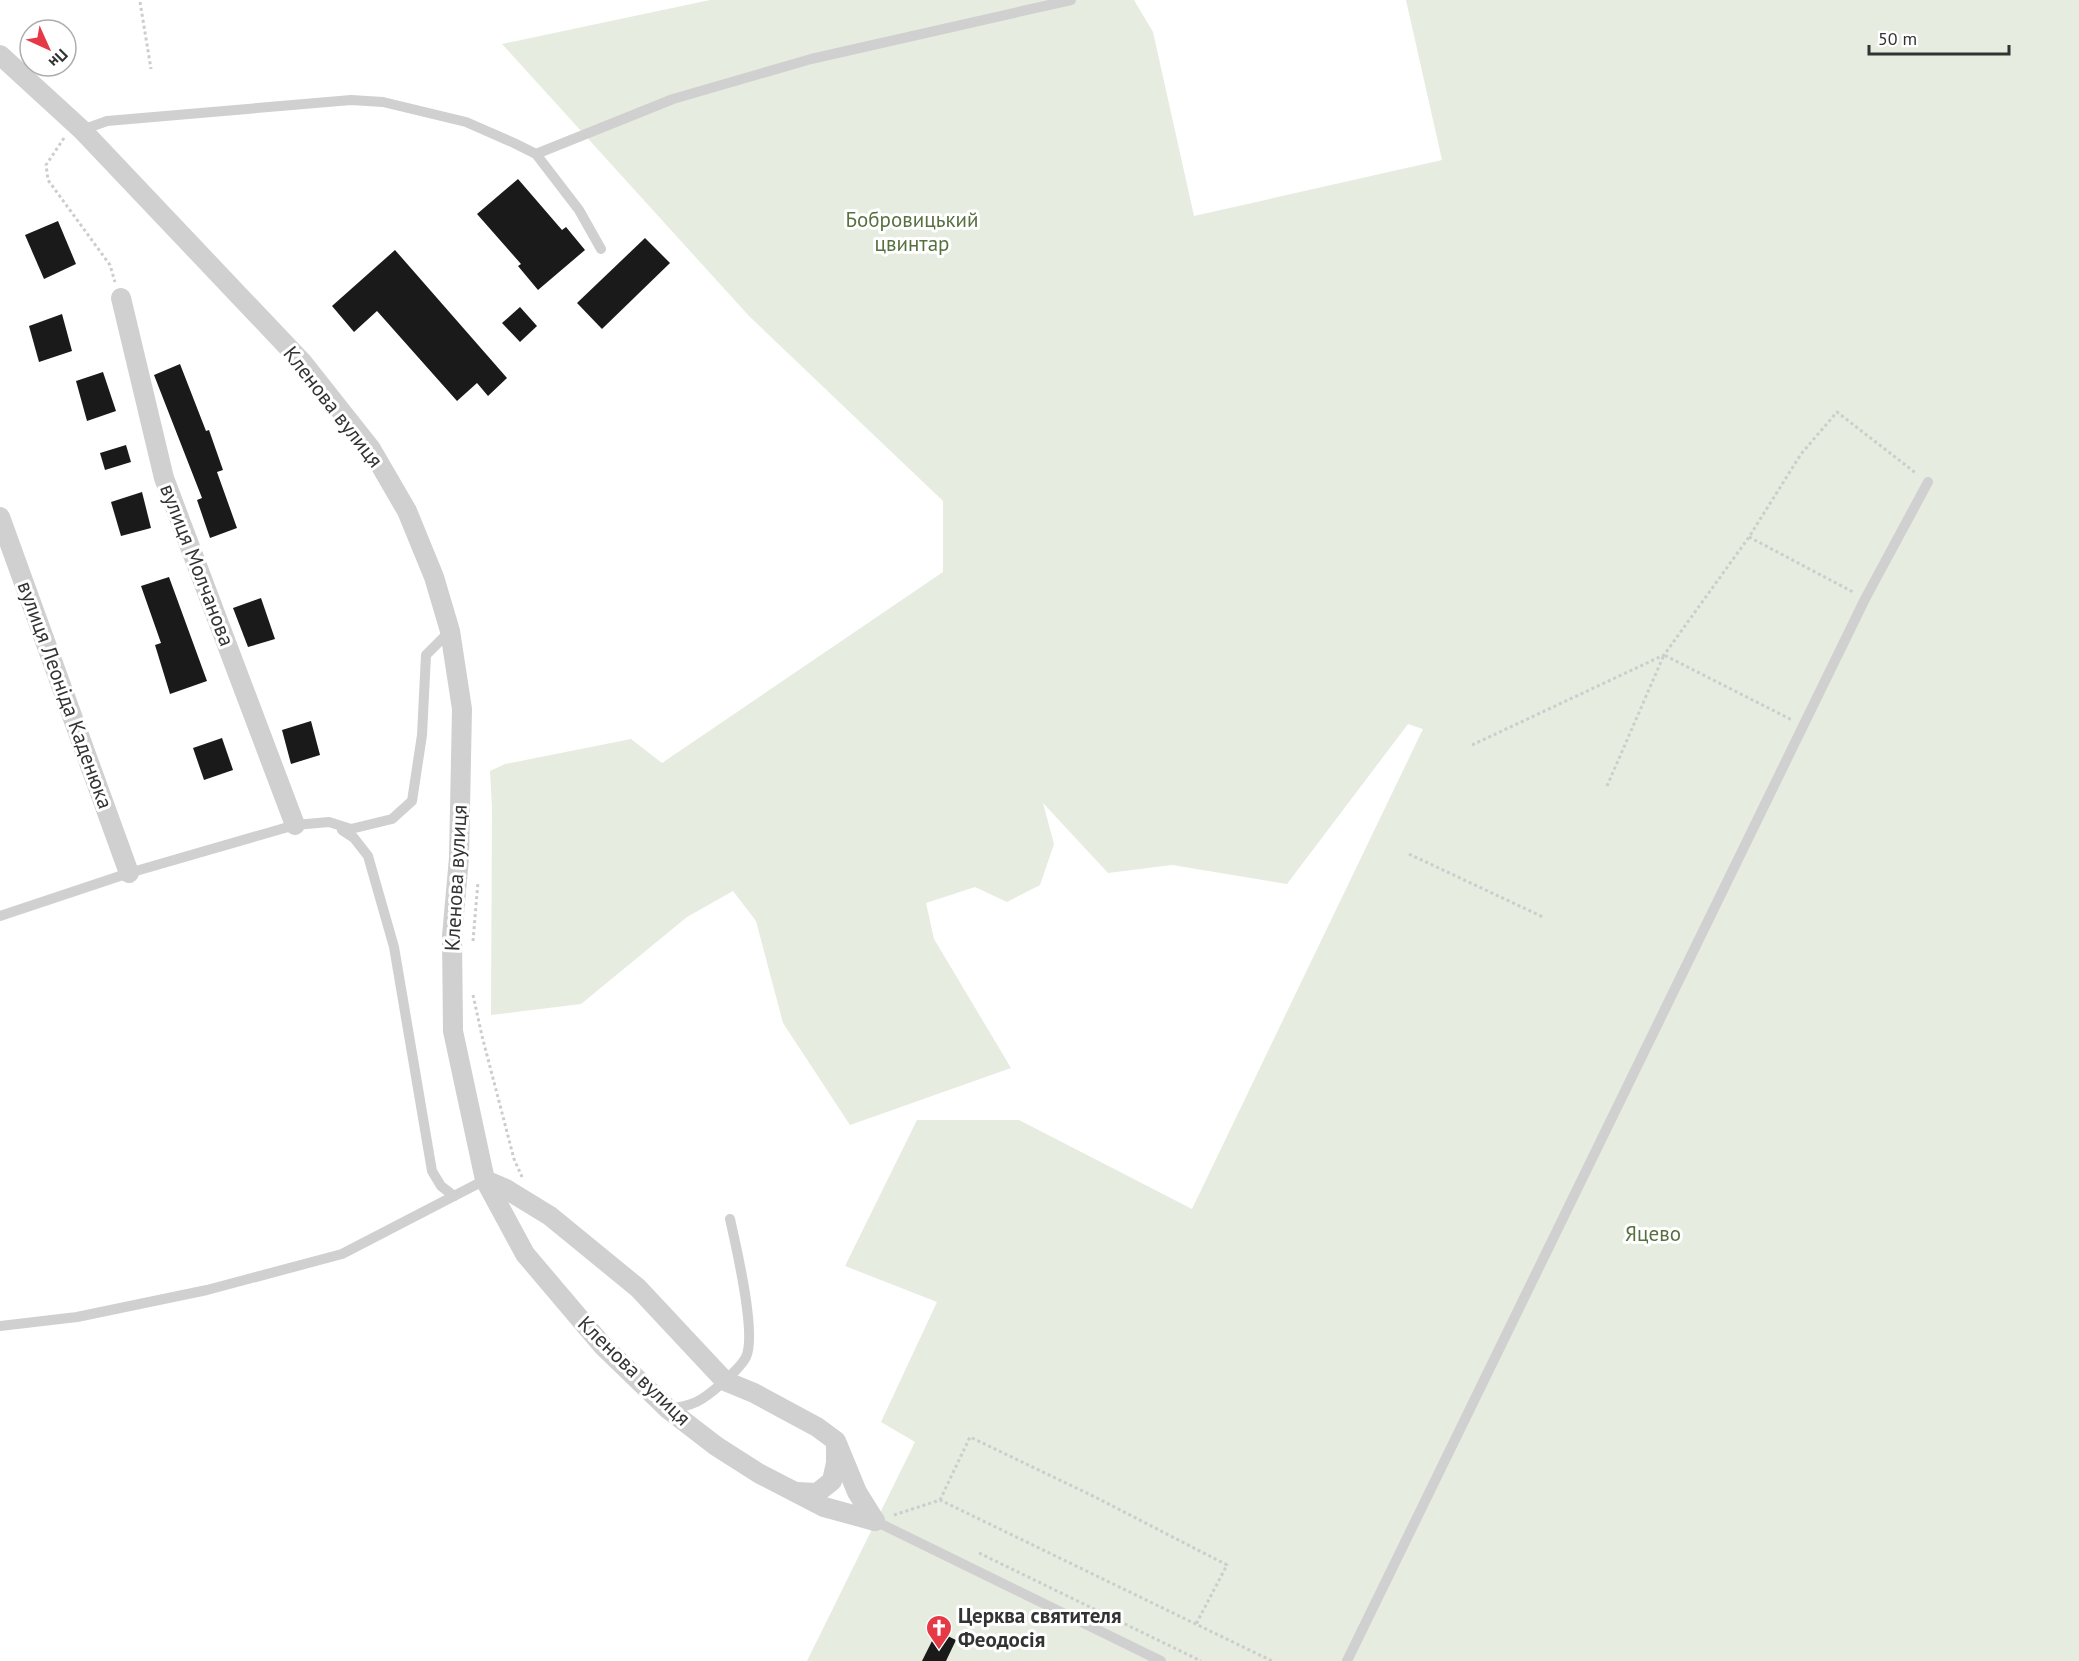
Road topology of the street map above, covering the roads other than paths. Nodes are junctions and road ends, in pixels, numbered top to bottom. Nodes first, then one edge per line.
1 (1071, 0) edge
2 (0, 55) edge
3 (78, 127) junction
4 (536, 154) junction
5 (601, 249) dead end
6 (120, 298) road end
7 (1928, 482) road end
8 (0, 517) edge
9 (450, 631) junction
10 (329, 822) junction
11 (295, 825) junction
12 (129, 873) junction
13 (0, 916) edge
14 (485, 1180) junction
15 (454, 1196) junction
16 (730, 1219) dead end
17 (0, 1326) edge
18 (725, 1380) junction
19 (668, 1409) junction
20 (836, 1441) junction
21 (794, 1492) junction
22 (875, 1521) junction
23 (1161, 1661) edge
24 (1347, 1661) edge

1 - 4 lane
2 - 3 street, Кленова вулиця
3 - 4 lane
3 - 9 street, Кленова вулиця
4 - 5 lane
6 - 11 street, вулиця Молчанова
7 - 24 lane
8 - 12 street, вулиця Леоніда Каденюка
9 - 10 lane
9 - 14 street, Кленова вулиця
10 - 11 lane
10 - 15 lane
11 - 12 lane
12 - 13 lane
14 - 15 lane
14 - 18 street
14 - 19 street, Кленова вулиця
15 - 17 lane
16 - 18 lane
18 - 19 lane
18 - 20 street
19 - 21 street, Кленова вулиця
20 - 21 street
20 - 22 street
21 - 22 street, Кленова вулиця
22 - 23 lane

